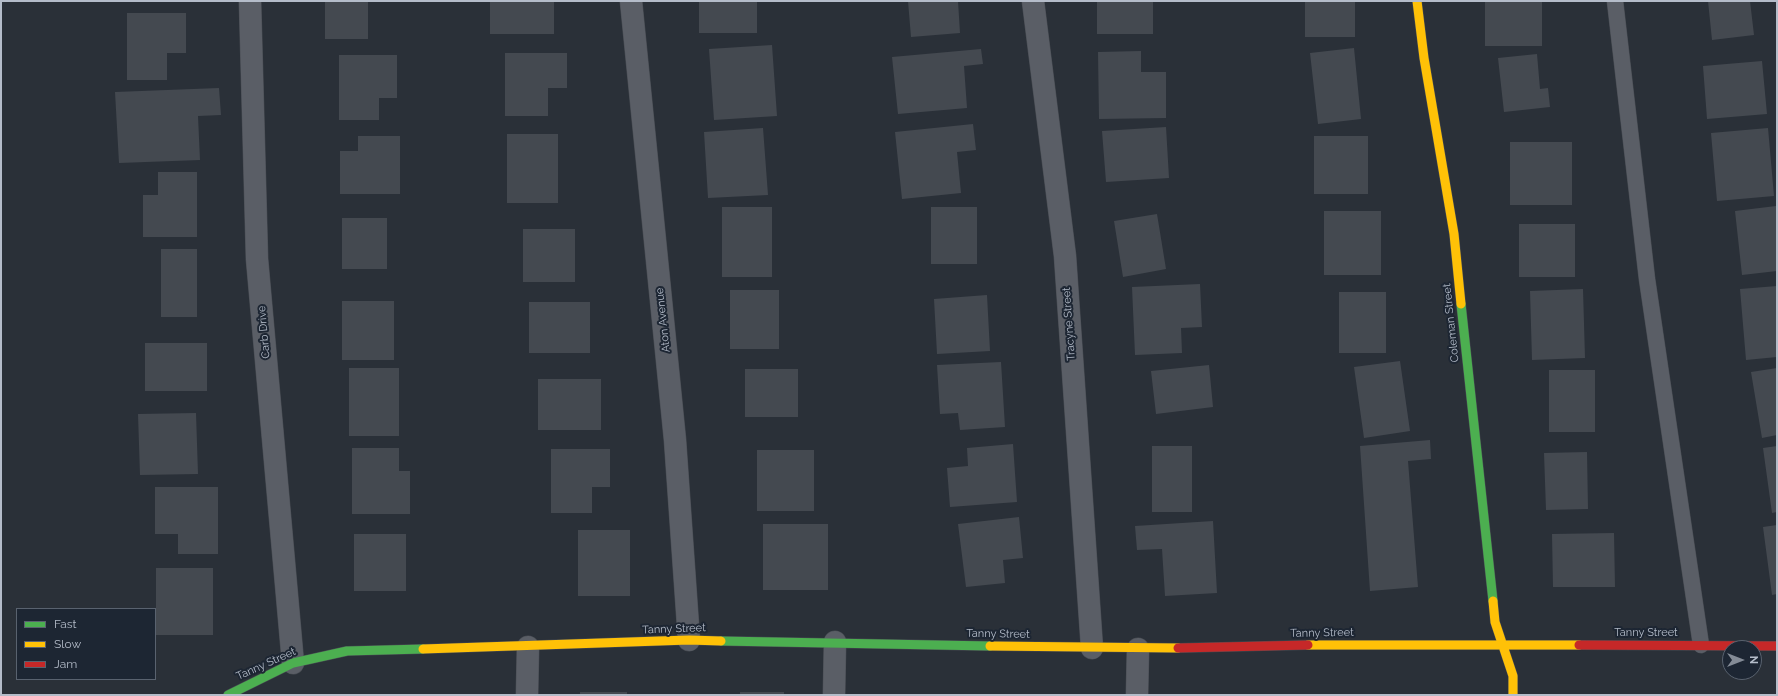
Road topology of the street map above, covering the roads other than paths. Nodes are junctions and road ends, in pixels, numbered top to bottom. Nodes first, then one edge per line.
1 (250, 1) edge
2 (631, 1) edge
3 (1033, 1) edge
4 (1417, 1) edge
5 (1615, 1) edge
6 (689, 640) junction
7 (835, 642) junction
8 (1502, 644) junction
9 (1701, 645) junction
10 (1777, 646) edge
11 (528, 647) junction
12 (1092, 648) junction
13 (1138, 649) junction
14 (293, 663) junction
15 (228, 695) edge
16 (527, 695) edge
17 (834, 695) edge
18 (1137, 695) edge
19 (1513, 695) edge

1 - 14 street, Carb Drive
2 - 6 street, Aton Avenue
3 - 12 street, Tracyne Street
4 - 8 street, Coleman Street
5 - 9 lane
6 - 7 street, Tanny Street
6 - 11 street, Tanny Street
7 - 12 street, Tanny Street
7 - 17 street
8 - 9 street, Tanny Street
8 - 13 street, Tanny Street
8 - 19 street, Coleman Street
9 - 10 street, Tanny Street
11 - 14 street, Tanny Street
11 - 16 street
12 - 13 street, Tanny Street
13 - 18 street
14 - 15 street, Tanny Street

